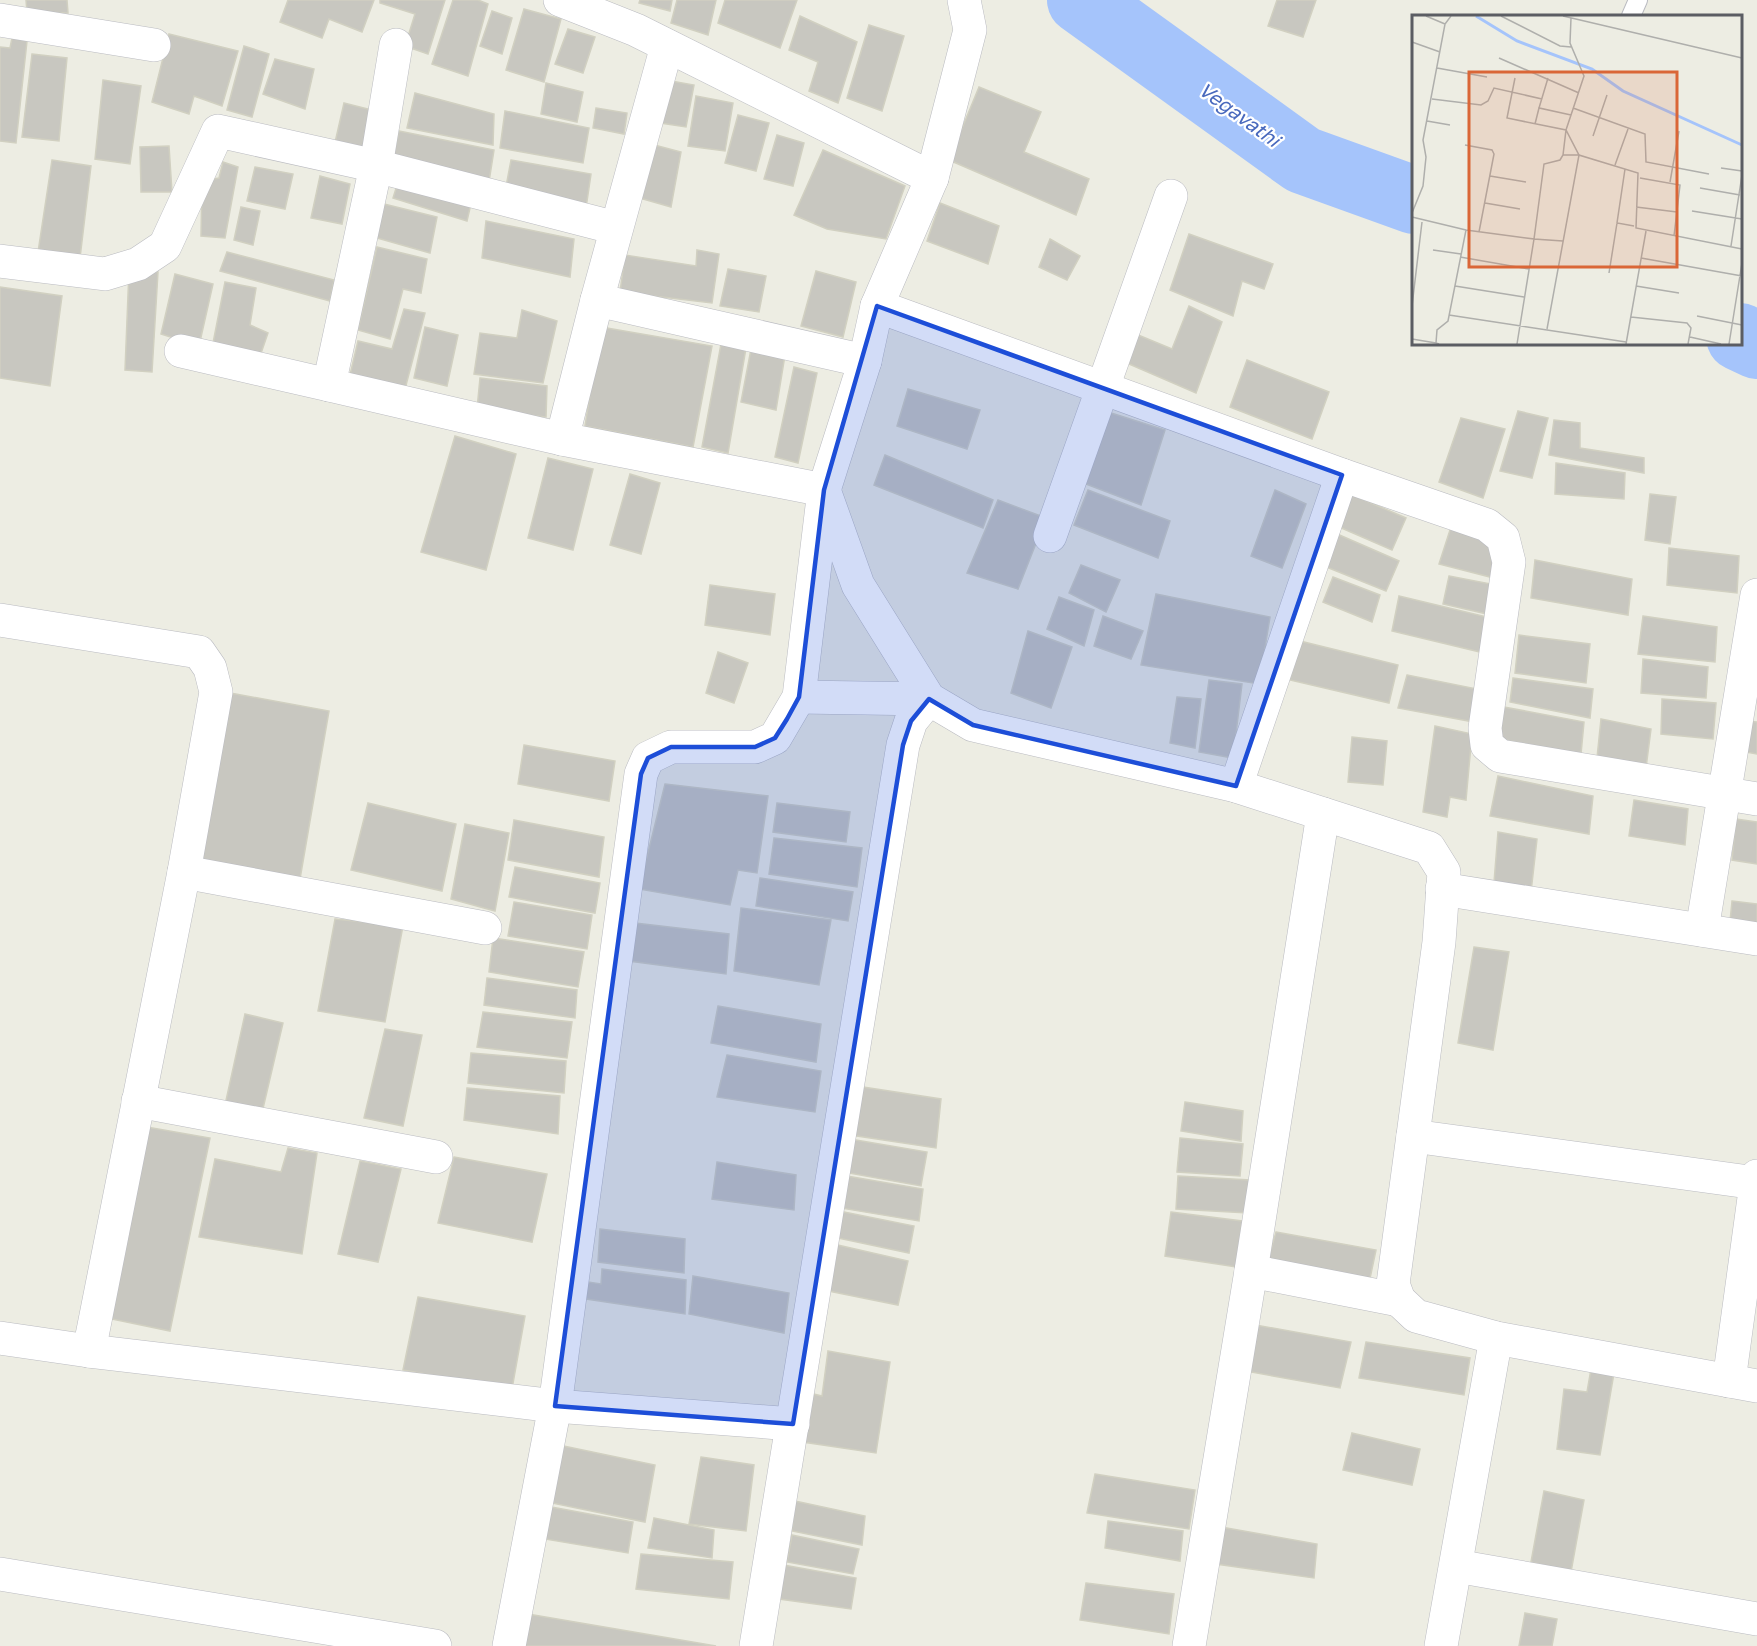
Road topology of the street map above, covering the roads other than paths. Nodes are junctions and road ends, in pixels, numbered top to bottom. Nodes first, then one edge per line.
1 (560, 0) edge
2 (964, 0) edge
3 (1638, 0) edge
4 (1631, 15) edge
5 (0, 20) edge
6 (153, 45) dead end
7 (396, 45) dead end
8 (667, 46) junction
9 (376, 166) junction
10 (932, 178) junction
11 (1171, 196) dead end
12 (616, 228) junction
13 (0, 261) edge
14 (597, 300) junction
15 (877, 306) junction
16 (181, 351) dead end
17 (865, 361) junction
18 (329, 385) junction
19 (1103, 386) junction
20 (562, 439) junction
21 (1342, 475) junction
22 (824, 490) junction
23 (1050, 536) dead end
24 (1757, 595) edge
25 (0, 620) edge
26 (799, 697) junction
27 (929, 699) junction
28 (1236, 786) junction
29 (1723, 792) junction
30 (1757, 800) edge
31 (1323, 814) junction
32 (184, 872) junction
33 (1442, 889) junction
34 (485, 928) dead end
35 (1702, 930) junction
36 (1757, 939) edge
37 (138, 1101) junction
38 (1413, 1136) junction
39 (436, 1157) dead end
40 (1756, 1180) edge
41 (1251, 1271) junction
42 (1399, 1299) junction
43 (0, 1338) edge
44 (1496, 1338) junction
45 (89, 1351) junction
46 (1743, 1383) edge
47 (555, 1406) junction
48 (793, 1424) junction
49 (1456, 1566) junction
50 (0, 1574) edge
51 (1757, 1618) edge
52 (435, 1646) edge
53 (509, 1646) edge
54 (756, 1646) edge
55 (1190, 1646) edge
56 (1442, 1646) edge

1 - 8 street
2 - 10 street
3 - 4 lane
5 - 6 street
7 - 9 street
8 - 10 street
8 - 12 street
9 - 12 street
9 - 13 street
9 - 18 street
10 - 15 street
11 - 19 street
12 - 14 street
14 - 17 street
14 - 20 street
15 - 17 street
15 - 19 street
16 - 18 street
17 - 22 street
18 - 20 street
19 - 21 street
19 - 23 street
20 - 22 street
21 - 28 street
21 - 29 street
22 - 26 street
22 - 27 street
24 - 29 street
25 - 32 street
26 - 27 street
26 - 47 street
27 - 28 street
27 - 48 street
28 - 31 street
29 - 30 street
29 - 35 street
31 - 33 street
31 - 41 street
32 - 34 street
32 - 37 street
33 - 35 street
33 - 38 street
35 - 36 street
37 - 39 street
37 - 45 street
38 - 40 street
38 - 42 street
40 - 46 street
41 - 42 street
41 - 55 street
42 - 44 street
43 - 45 street
44 - 46 street
44 - 49 street
45 - 47 street
47 - 48 street
47 - 53 street
48 - 54 street
49 - 51 street
49 - 56 street
50 - 52 street

